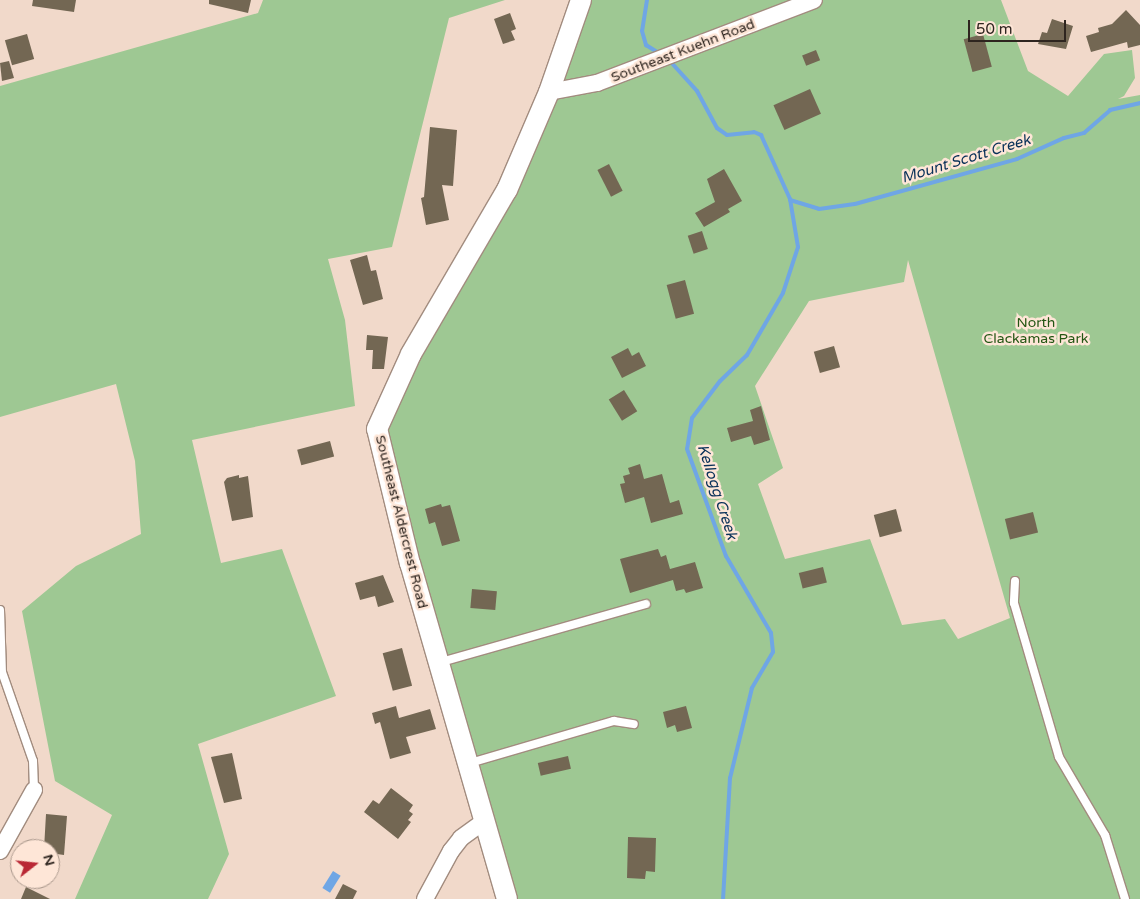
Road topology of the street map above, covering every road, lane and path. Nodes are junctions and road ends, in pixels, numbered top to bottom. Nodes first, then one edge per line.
1 (581, 0) edge
2 (814, 0) edge
3 (549, 92) junction
4 (1016, 581) dead end
5 (646, 604) dead end
6 (0, 610) edge
7 (439, 663) junction
8 (634, 724) dead end
9 (468, 764) junction
10 (34, 790) joint
11 (484, 822) junction
12 (0, 851) edge
13 (425, 899) edge
14 (507, 899) edge
15 (1125, 899) edge

1 - 3 street, Southeast Aldercrest Road
2 - 3 street, Southeast Kuehn Road
3 - 7 street, Southeast Aldercrest Road
4 - 15 lane
5 - 7 lane
6 - 10 lane
7 - 9 street, Southeast Aldercrest Road
8 - 9 lane
9 - 11 street, Southeast Aldercrest Road
10 - 12 street
11 - 13 street
11 - 14 street, Southeast Aldercrest Road

